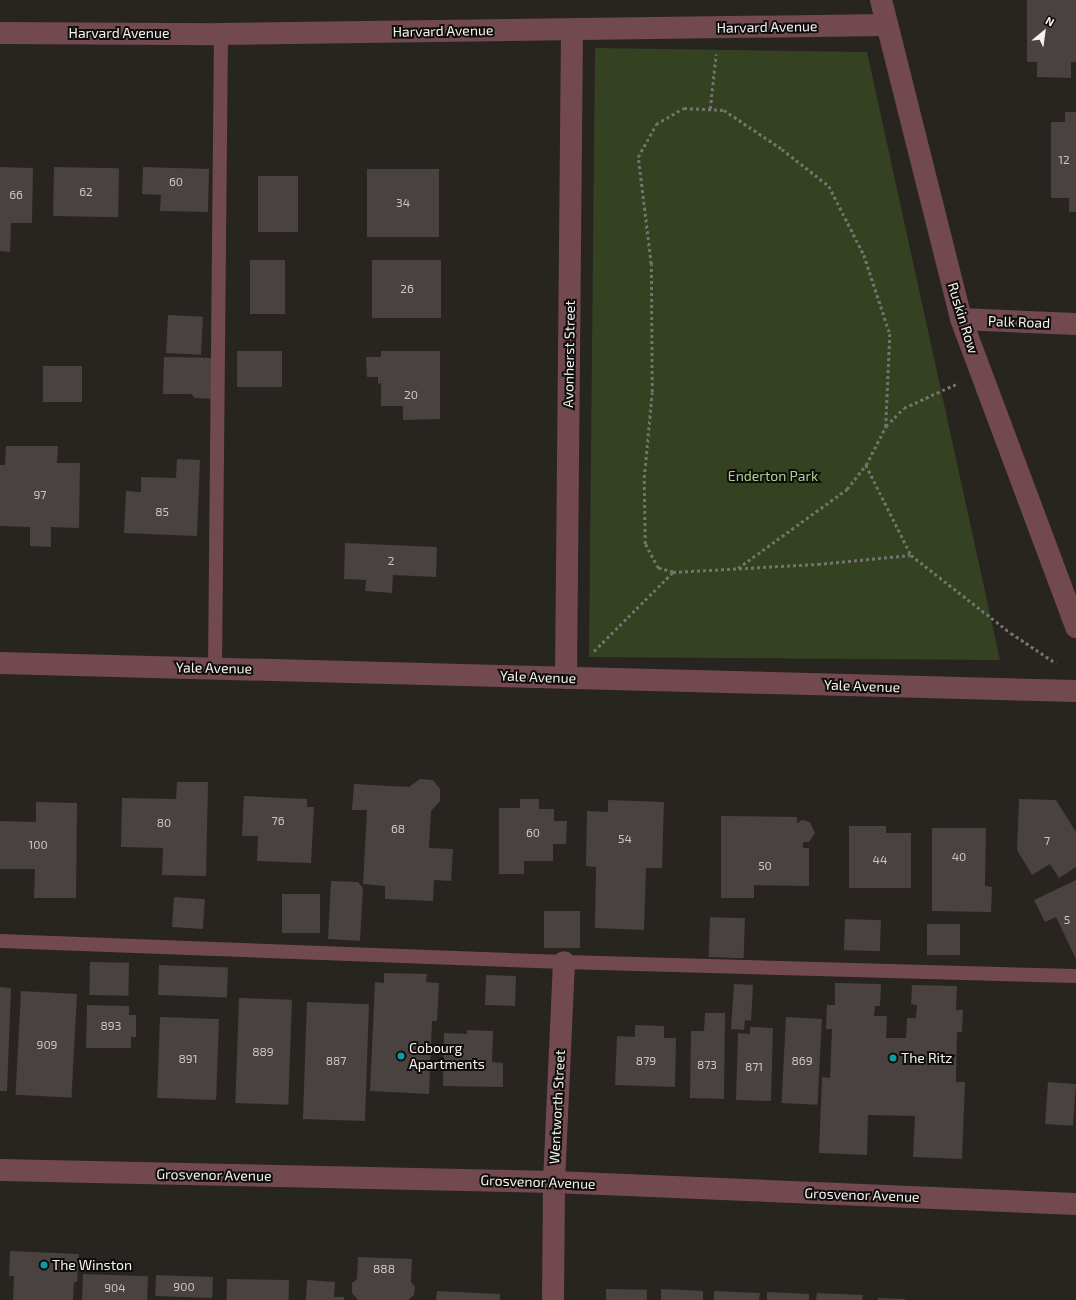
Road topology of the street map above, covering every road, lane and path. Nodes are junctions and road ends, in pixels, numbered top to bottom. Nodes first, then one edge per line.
1 (881, 0) edge
2 (885, 25) junction
3 (718, 28) junction
4 (572, 30) junction
5 (0, 32) edge
6 (221, 34) junction
7 (710, 109) junction
8 (961, 319) junction
9 (1076, 324) edge
10 (981, 373) junction
11 (886, 426) junction
12 (866, 465) junction
13 (911, 555) junction
14 (738, 568) junction
15 (673, 572) junction
16 (1076, 627) edge
17 (0, 663) edge
18 (1063, 667) dead end
19 (215, 668) junction
20 (566, 678) junction
21 (1076, 691) edge
22 (0, 941) edge
23 (564, 962) junction
24 (1076, 976) edge
25 (0, 1170) edge
26 (554, 1182) junction
27 (1076, 1204) edge
28 (553, 1300) edge

1 - 2 street, Ruskin Row
2 - 3 street, Harvard Avenue
2 - 8 street, Ruskin Row
3 - 4 street, Harvard Avenue
3 - 7 path
4 - 6 street, Harvard Avenue
4 - 20 street, Avonherst Street
5 - 6 street, Harvard Avenue
6 - 19 lane
7 - 11 path
7 - 15 path
8 - 9 street, Palk Road
8 - 10 street, Ruskin Row
10 - 11 path
10 - 16 street, Ruskin Row
11 - 12 path
12 - 13 path
12 - 14 path
13 - 14 path
13 - 18 path
14 - 15 path
15 - 20 path
17 - 19 street, Yale Avenue
19 - 20 street, Yale Avenue
20 - 21 street, Yale Avenue
22 - 23 lane
23 - 24 lane
23 - 26 street, Wentworth Street
25 - 26 street, Grosvenor Avenue
26 - 27 street, Grosvenor Avenue
26 - 28 street, Wentworth Street

